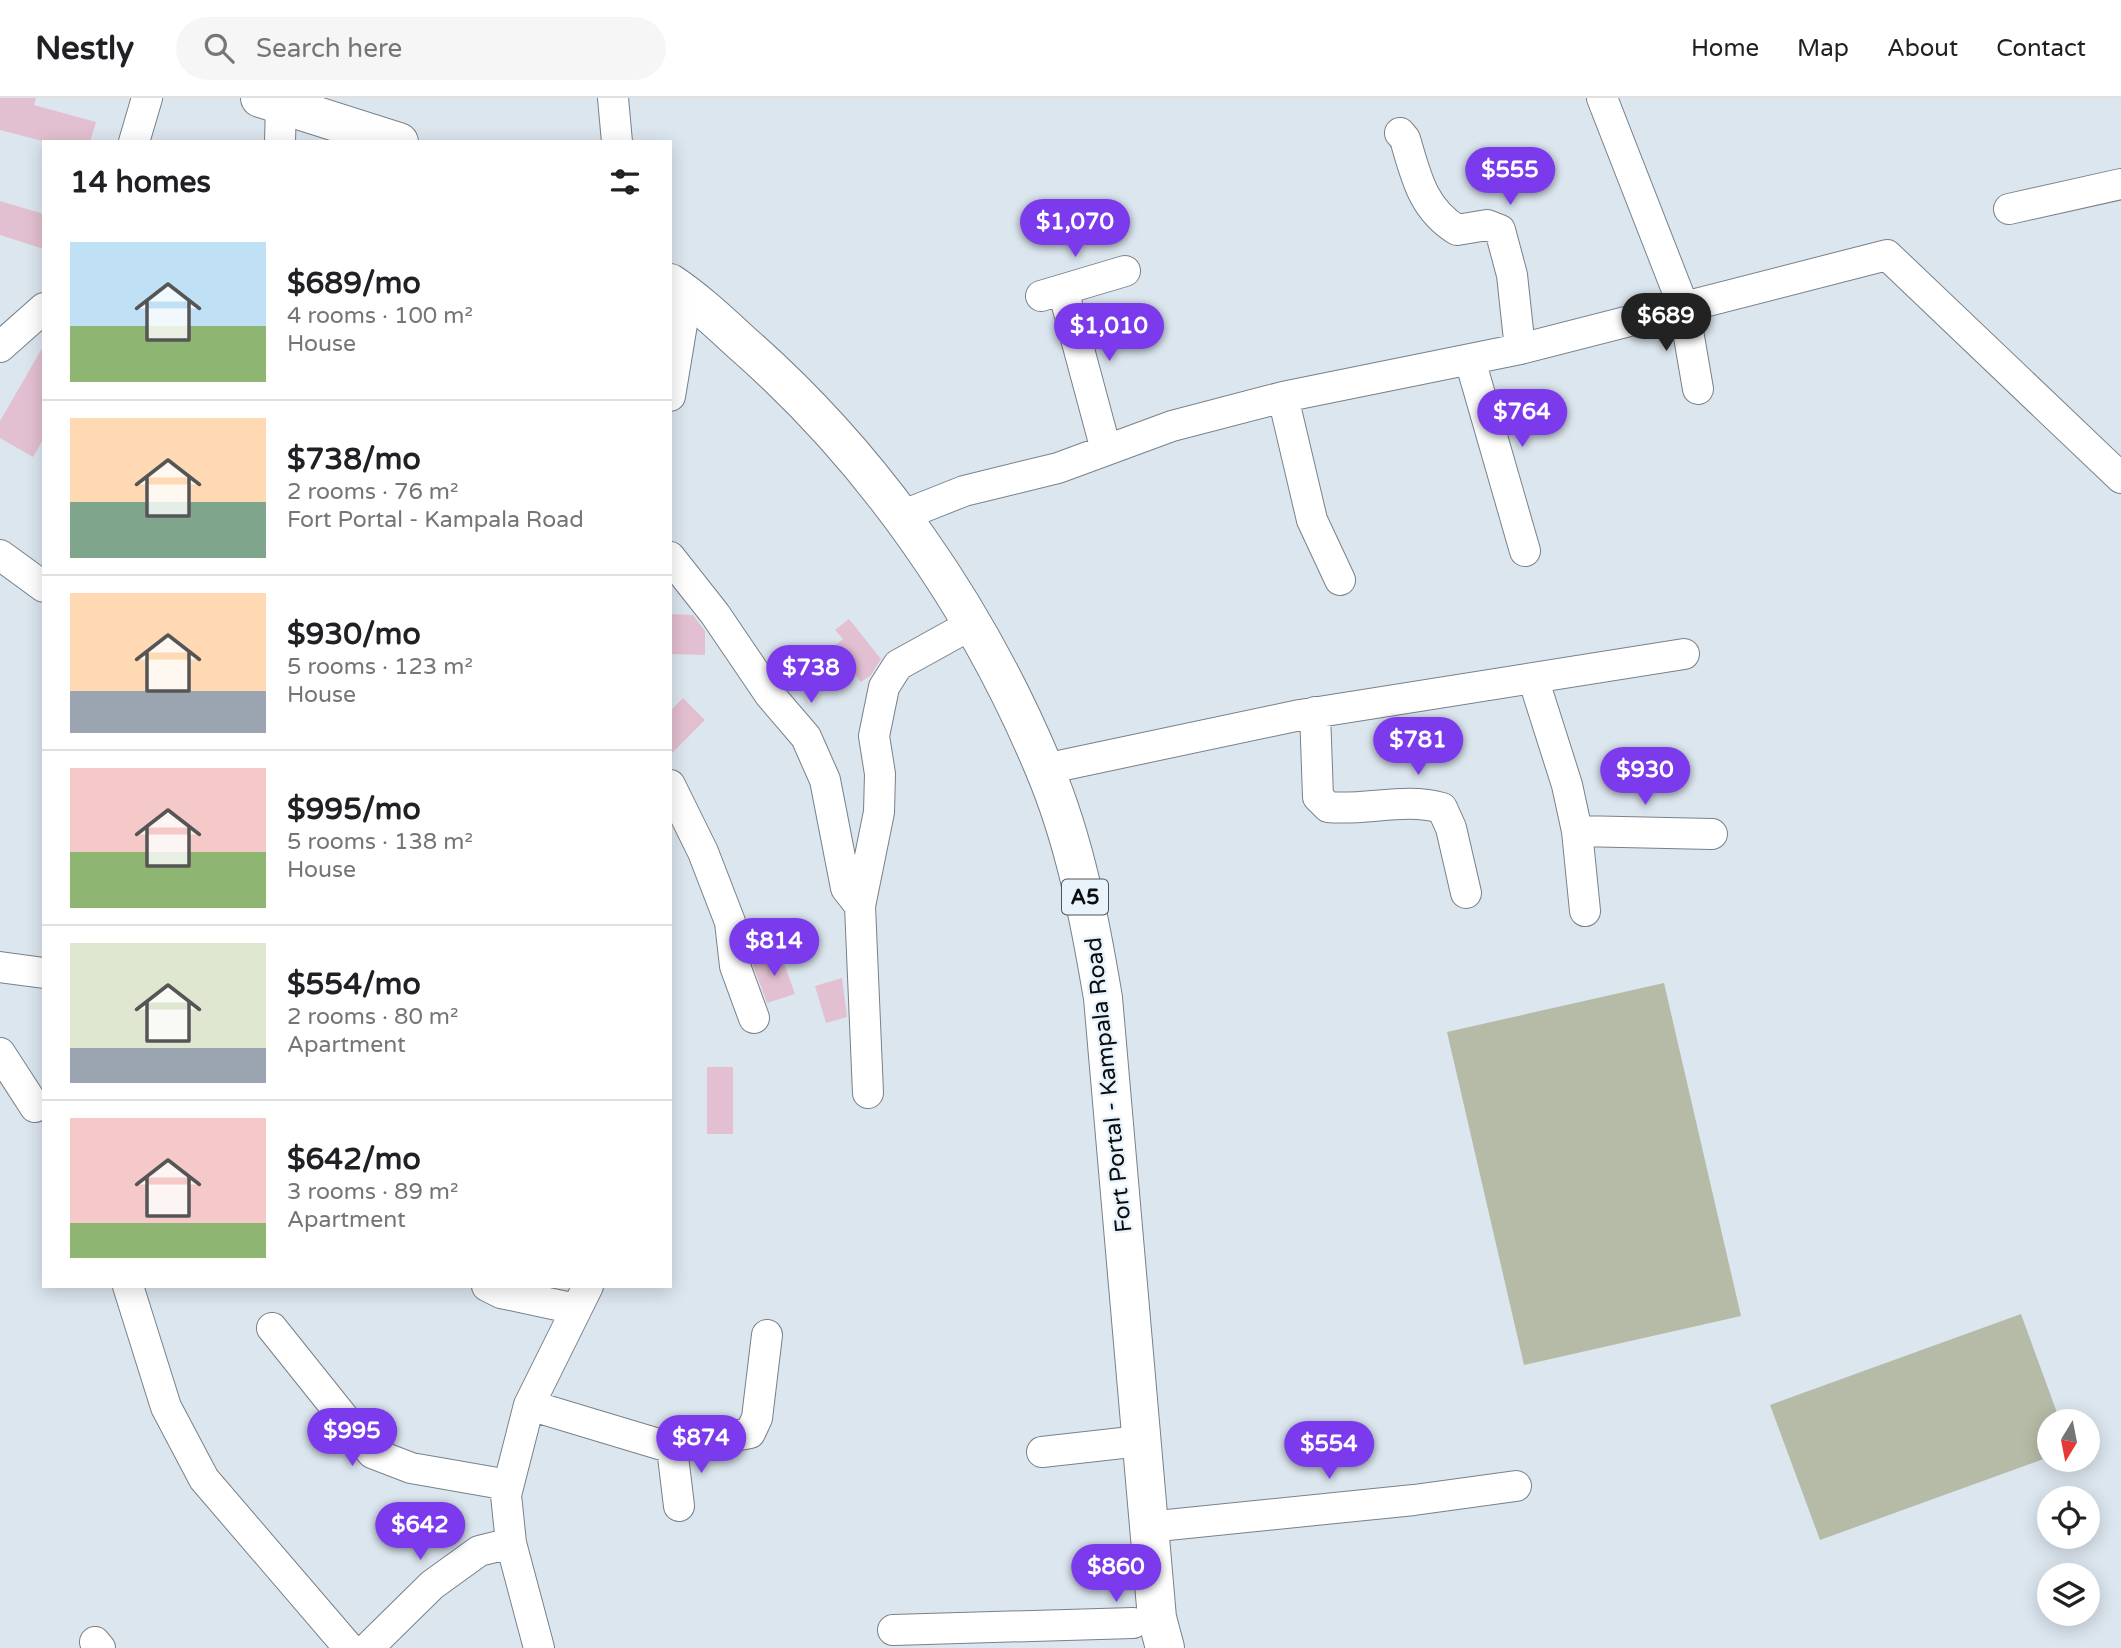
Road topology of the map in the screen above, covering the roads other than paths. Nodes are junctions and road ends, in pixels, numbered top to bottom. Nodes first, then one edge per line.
1 (147, 98) edge
2 (613, 98) edge
3 (1602, 98) edge
4 (271, 101) edge
5 (1400, 133) dead end
6 (135, 140) edge
7 (280, 140) edge
8 (393, 140) edge
9 (617, 140) edge
10 (2121, 184) edge
11 (2009, 209) dead end
12 (1125, 271) dead end
13 (679, 289) edge
14 (1684, 309) junction
15 (42, 310) edge
16 (2, 341) edge
17 (1520, 349) junction
18 (1470, 360) junction
19 (672, 372) edge
20 (1698, 389) dead end
21 (1283, 397) junction
22 (1106, 450) junction
23 (2121, 478) edge
24 (901, 516) junction
25 (1525, 551) dead end
26 (0, 555) edge
27 (672, 560) edge
28 (1340, 580) dead end
29 (42, 586) edge
30 (974, 623) junction
31 (1684, 654) dead end
32 (1533, 678) junction
33 (1315, 712) junction
34 (1045, 769) junction
35 (672, 789) edge
36 (1577, 831) junction
37 (1713, 834) dead end
38 (1466, 893) dead end
39 (860, 906) junction
40 (1585, 911) dead end
41 (0, 967) edge
42 (42, 973) edge
43 (754, 1018) dead end
44 (0, 1052) edge
45 (868, 1093) dead end
46 (35, 1107) dead end
47 (129, 1288) edge
48 (491, 1288) edge
49 (582, 1298) edge
50 (272, 1328) dead end
51 (767, 1335) dead end
52 (529, 1405) junction
53 (1140, 1441) junction
54 (672, 1448) junction
55 (1042, 1452) dead end
56 (508, 1485) junction
57 (1516, 1486) dead end
58 (679, 1506) dead end
59 (1148, 1527) junction
60 (511, 1544) junction
61 (893, 1630) dead end
62 (1151, 1630) edge
63 (367, 1647) edge
64 (539, 1648) edge
65 (1114, 1648) edge

1 - 6 street
2 - 9 street
3 - 14 street
4 - 7 street
4 - 8 main road
5 - 17 street
10 - 11 street
12 - 22 street
13 - 19 street
13 - 24 main road, Fort Portal - Kampala Road / A5
14 - 17 street
14 - 20 street
14 - 23 street
15 - 16 street
17 - 18 street
18 - 21 street
18 - 25 street
21 - 22 street
21 - 28 street
22 - 24 street
24 - 30 main road, Fort Portal - Kampala Road / A5
26 - 29 street
27 - 39 street
30 - 34 main road, Fort Portal - Kampala Road / A5
30 - 39 street
31 - 32 street
32 - 33 street
32 - 36 street
33 - 34 street
33 - 38 street
34 - 53 main road, Fort Portal - Kampala Road / A5
35 - 43 street
36 - 37 street
36 - 40 street
39 - 45 street
41 - 42 street
44 - 46 street
47 - 63 street
48 - 49 street
49 - 52 street
50 - 56 street
51 - 54 street
52 - 54 street
52 - 56 street
53 - 55 street
53 - 59 main road, Fort Portal - Kampala Road / A5
54 - 58 street
56 - 60 street
57 - 59 street
59 - 62 main road, Fort Portal - Kampala Road / A5
60 - 63 street
60 - 64 street
61 - 62 street
62 - 65 street

